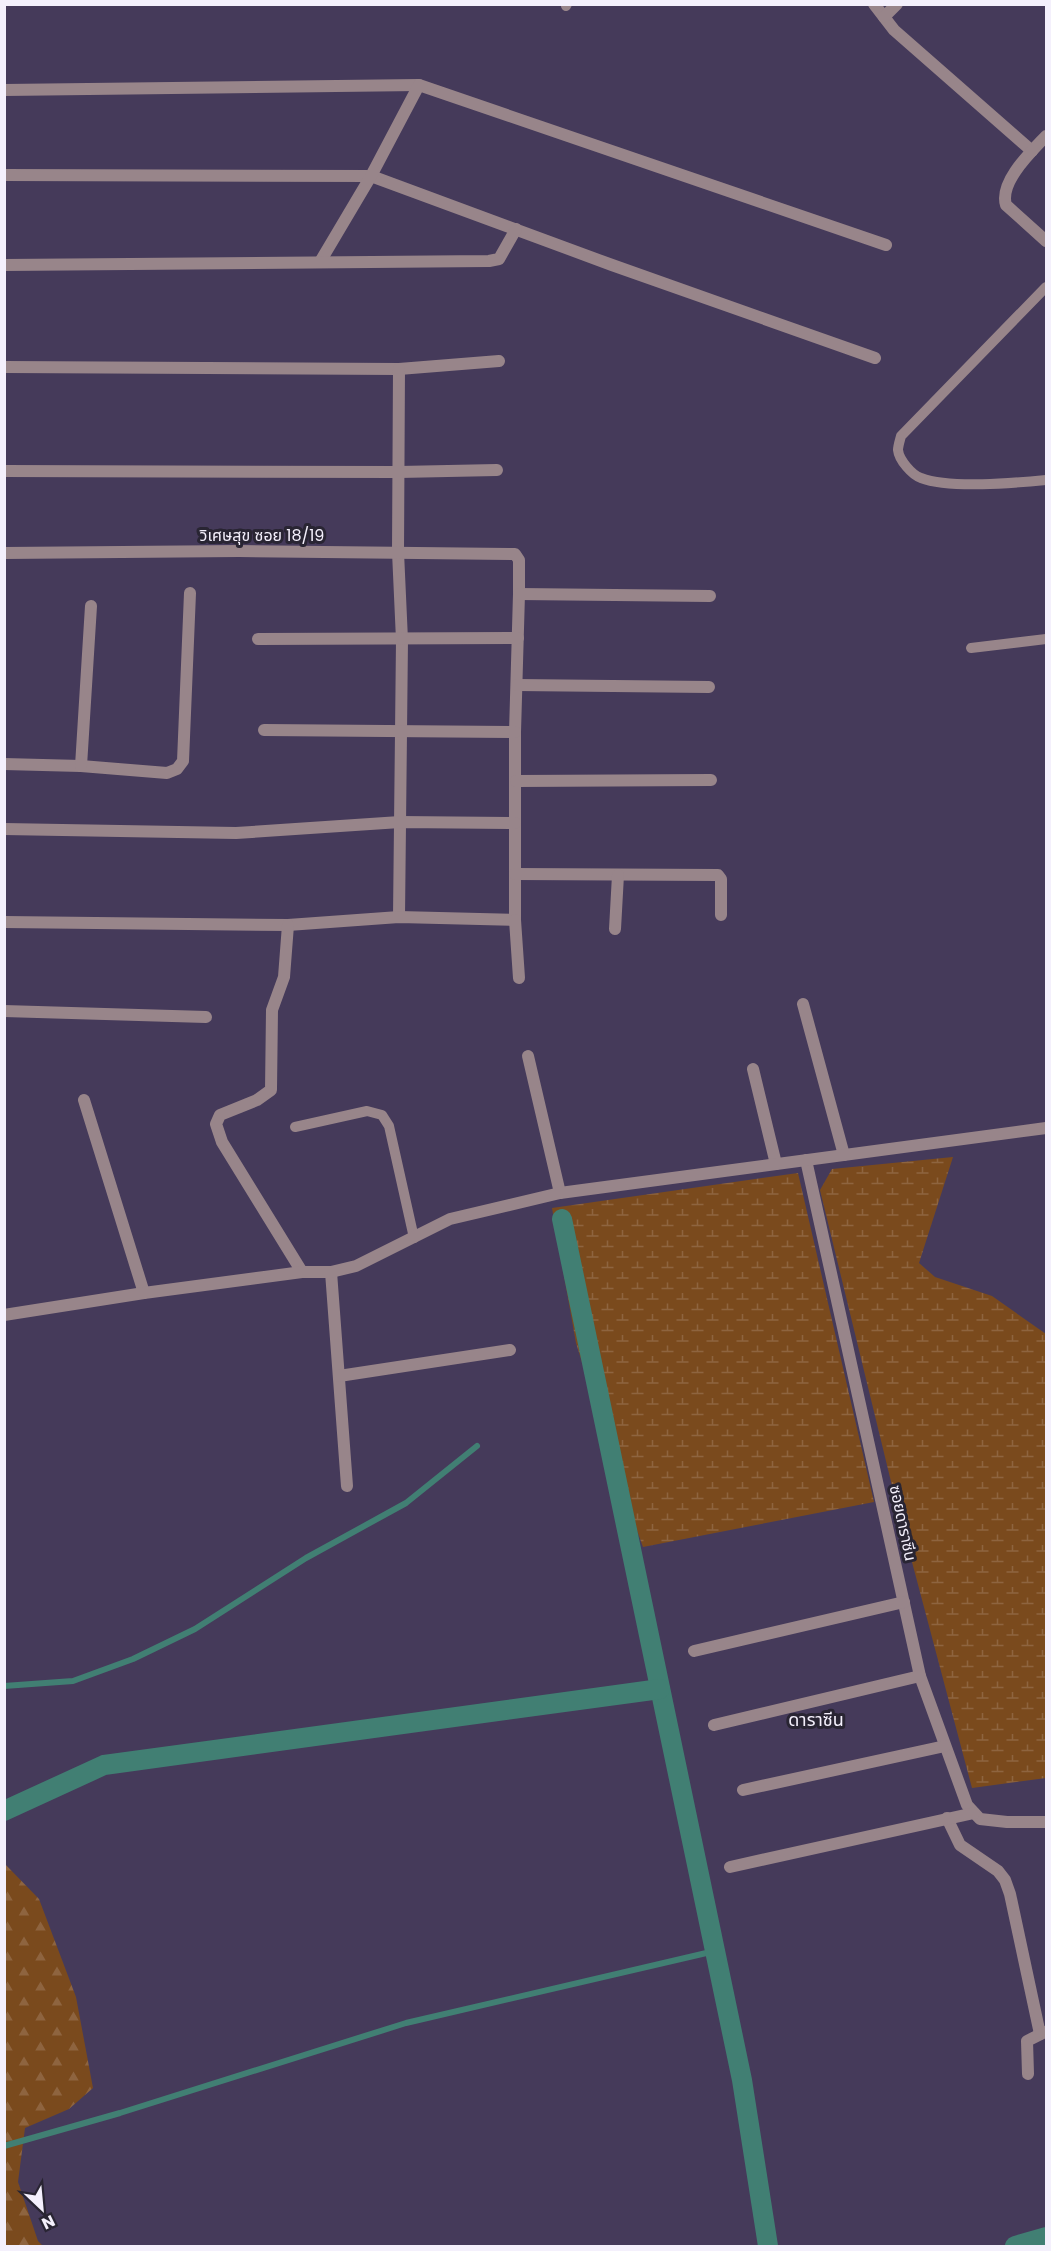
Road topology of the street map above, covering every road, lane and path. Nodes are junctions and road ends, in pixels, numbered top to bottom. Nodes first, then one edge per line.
1 (874, 4) edge
2 (897, 4) edge
3 (884, 17) junction
4 (418, 85) junction
5 (4, 90) edge
6 (1047, 136) edge
7 (1032, 151) junction
8 (4, 175) edge
9 (371, 176) junction
10 (516, 230) junction
11 (1047, 241) edge
12 (886, 244) dead end
13 (320, 262) junction
14 (4, 265) edge
15 (1047, 287) edge
16 (875, 358) dead end
17 (499, 361) dead end
18 (4, 367) edge
19 (399, 369) junction
20 (497, 470) dead end
21 (4, 471) edge
22 (399, 472) junction
23 (1047, 480) edge
24 (398, 552) junction
25 (4, 553) edge
26 (190, 592) dead end
27 (519, 594) junction
28 (710, 596) dead end
29 (91, 606) dead end
30 (518, 638) junction
31 (258, 639) dead end
32 (1047, 639) edge
33 (402, 640) junction
34 (971, 648) dead end
35 (517, 685) junction
36 (709, 687) dead end
37 (264, 730) dead end
38 (401, 731) junction
39 (515, 732) junction
40 (4, 764) edge
41 (81, 766) junction
42 (711, 780) dead end
43 (516, 781) junction
44 (400, 822) junction
45 (515, 824) junction
46 (4, 830) edge
47 (515, 874) junction
48 (618, 875) junction
49 (721, 915) dead end
50 (399, 917) junction
51 (515, 920) junction
52 (4, 922) edge
53 (288, 925) junction
54 (615, 929) dead end
55 (519, 978) dead end
56 (803, 1004) dead end
57 (4, 1011) edge
58 (206, 1017) dead end
59 (528, 1056) dead end
60 (753, 1069) dead end
61 (84, 1100) dead end
62 (295, 1127) dead end
63 (1047, 1128) edge
64 (844, 1155) junction
65 (807, 1160) junction
66 (776, 1164) junction
67 (560, 1192) junction
68 (414, 1238) junction
69 (302, 1272) junction
70 (331, 1272) junction
71 (144, 1293) junction
72 (4, 1315) edge
73 (510, 1350) dead end
74 (339, 1376) junction
75 (347, 1486) dead end
76 (904, 1602) junction
77 (693, 1651) dead end
78 (920, 1676) junction
79 (714, 1725) dead end
80 (945, 1746) junction
81 (743, 1790) dead end
82 (974, 1813) junction
83 (947, 1818) junction
84 (1047, 1822) edge
85 (730, 1867) dead end
86 (1043, 2033) edge
87 (1028, 2074) dead end

1 - 3 street
2 - 3 street
3 - 7 street
4 - 5 street
4 - 9 street
4 - 12 street
6 - 7 street
7 - 11 street
8 - 9 street
9 - 10 street
9 - 13 street
10 - 13 street
10 - 16 street
13 - 14 street
15 - 23 lane
17 - 19 street
18 - 19 street
19 - 22 street
20 - 22 street
21 - 22 street
22 - 24 street
24 - 25 street, วิเศษสุข ซอย 18/19
24 - 27 street, วิเศษสุข ซอย 18/19
24 - 33 street
26 - 41 street
27 - 28 street
27 - 30 street
29 - 41 street
30 - 33 street
30 - 35 street
31 - 33 street
32 - 34 lane
33 - 38 street
35 - 36 street
35 - 39 street
37 - 38 street
38 - 39 street
38 - 44 street
39 - 43 street
40 - 41 street
42 - 43 street
43 - 45 street
44 - 45 street
44 - 46 street
44 - 50 street
45 - 47 street
47 - 48 street
47 - 51 street
48 - 49 street
48 - 54 street
50 - 51 street
50 - 53 street
51 - 55 street
52 - 53 street
53 - 69 street
56 - 64 street
57 - 58 street
59 - 67 street
60 - 66 street
61 - 71 street
62 - 68 lane
63 - 64 street
64 - 65 street
65 - 66 street
65 - 76 street, ซอยดาราซีน
66 - 67 street
67 - 68 street
68 - 70 street
69 - 70 street
69 - 71 street
70 - 74 street
71 - 72 street
73 - 74 street
74 - 75 street
76 - 77 street
76 - 78 street, ซอยดาราซีน
78 - 79 street
78 - 80 street, ซอยดาราซีน
80 - 81 street
80 - 82 street, ซอยดาราซีน
82 - 83 street
82 - 84 street
83 - 85 street
83 - 86 street
86 - 87 street

